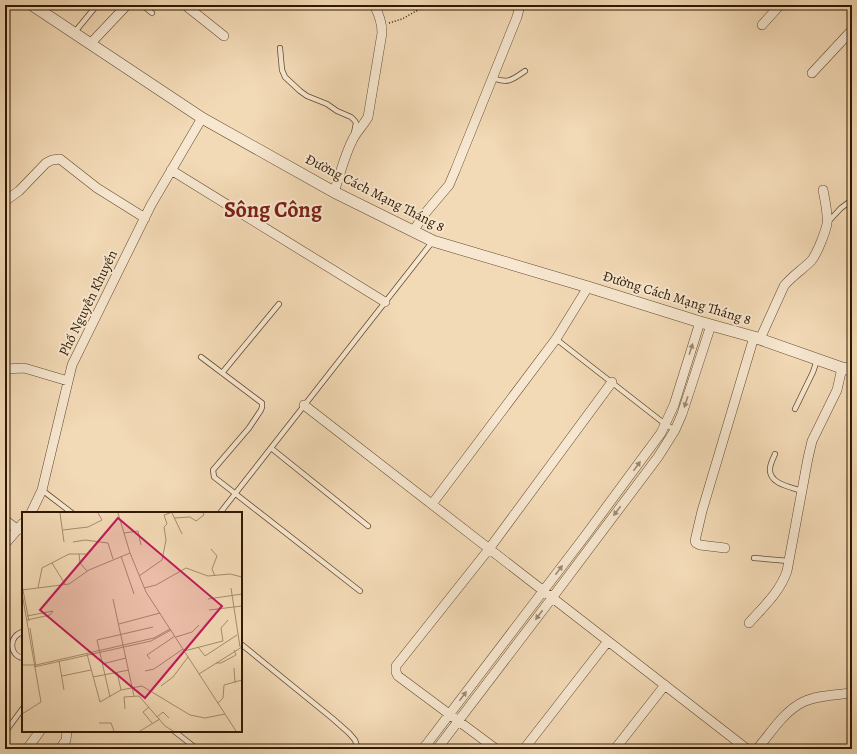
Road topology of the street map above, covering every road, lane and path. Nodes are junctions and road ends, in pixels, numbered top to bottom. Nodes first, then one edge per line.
1 (32, 5) edge
2 (97, 5) edge
3 (127, 5) edge
4 (142, 5) edge
5 (185, 5) edge
6 (374, 5) edge
7 (427, 5) edge
8 (520, 5) edge
9 (780, 5) edge
10 (152, 14) dead end
11 (382, 24) junction
12 (762, 25) dead end
13 (852, 30) edge
14 (74, 33) junction
15 (224, 36) dead end
16 (90, 44) junction
17 (280, 48) dead end
18 (525, 71) dead end
19 (812, 73) dead end
20 (493, 78) junction
21 (202, 118) junction
22 (353, 138) junction
23 (172, 170) junction
24 (823, 190) dead end
25 (334, 192) junction
26 (852, 200) edge
27 (5, 201) edge
28 (145, 218) junction
29 (827, 224) junction
30 (413, 231) junction
31 (433, 241) junction
32 (588, 287) junction
33 (385, 302) junction
34 (279, 304) dead end
35 (700, 322) junction
36 (711, 325) junction
37 (757, 338) junction
38 (556, 339) junction
39 (201, 357) dead end
40 (817, 359) junction
41 (5, 369) edge
42 (847, 369) edge
43 (222, 373) junction
44 (68, 381) junction
45 (612, 382) junction
46 (304, 405) junction
47 (795, 409) dead end
48 (665, 424) junction
49 (675, 430) junction
50 (271, 448) junction
51 (775, 454) dead end
52 (42, 490) junction
53 (802, 491) junction
54 (235, 494) junction
55 (432, 504) junction
56 (31, 512) edge
57 (71, 512) edge
58 (221, 512) edge
59 (5, 520) edge
60 (368, 526) dead end
61 (20, 527) edge
62 (585, 536) junction
63 (594, 542) junction
64 (5, 544) edge
65 (725, 548) dead end
66 (489, 549) junction
67 (754, 558) dead end
68 (789, 560) junction
69 (360, 591) dead end
70 (543, 591) junction
71 (552, 598) junction
72 (749, 623) dead end
73 (22, 632) edge
74 (608, 641) junction
75 (242, 645) edge
76 (22, 658) edge
77 (665, 685) junction
78 (852, 693) edge
79 (22, 709) edge
80 (449, 714) junction
81 (459, 721) junction
82 (6, 731) edge
83 (39, 732) edge
84 (67, 732) edge
85 (175, 732) edge
86 (619, 748) edge
87 (27, 749) edge
88 (60, 749) edge
89 (197, 749) edge
90 (358, 749) edge
91 (423, 749) edge
92 (437, 749) edge
93 (496, 749) edge
94 (524, 749) edge
95 (747, 749) edge
96 (757, 749) edge

1 - 14 street, Đường Cách Mạng Tháng 8
2 - 14 lane
3 - 16 street
4 - 10 lane
5 - 15 street
6 - 11 street
7 - 11 path
8 - 20 street
9 - 12 street
11 - 22 street
13 - 19 street
14 - 16 street, Đường Cách Mạng Tháng 8
16 - 21 street, Đường Cách Mạng Tháng 8
17 - 22 lane
18 - 20 lane
20 - 30 street
21 - 23 street, Phố Nguyễn Khuyến
21 - 25 street, Đường Cách Mạng Tháng 8
22 - 25 street
23 - 28 street, Phố Nguyễn Khuyến
23 - 33 street
24 - 29 street
25 - 30 street, Đường Cách Mạng Tháng 8
26 - 29 lane
27 - 28 street
28 - 44 street, Phố Nguyễn Khuyến
29 - 37 street
30 - 31 street, Đường Cách Mạng Tháng 8
31 - 32 street, Đường Cách Mạng Tháng 8
31 - 33 lane
32 - 35 street, Đường Cách Mạng Tháng 8
32 - 38 street
33 - 46 lane
34 - 43 lane
35 - 36 street, Đường Cách Mạng Tháng 8
48 -> 35 street
36 - 37 street, Đường Cách Mạng Tháng 8
36 -> 49 street
37 - 40 street, Đường Cách Mạng Tháng 8
37 - 65 street
38 - 45 lane
38 - 55 street
39 - 43 lane
40 - 42 street, Đường Cách Mạng Tháng 8
40 - 47 lane
41 - 44 street
42 - 53 street
43 - 54 lane
44 - 52 street, Phố Nguyễn Khuyến
45 - 48 lane
45 - 66 street
46 - 50 lane
46 - 55 street
48 - 49 lane
62 -> 48 street
49 -> 63 street
50 - 54 lane
50 - 60 lane
51 - 53 lane
52 - 56 street, Phố Nguyễn Khuyến
52 - 57 lane
53 - 68 street
54 - 58 lane
54 - 69 lane
55 - 66 street
59 - 61 street
61 - 64 street
62 - 63 street
70 -> 62 street
63 - 71 street
66 - 70 street
66 - 80 street
67 - 68 lane
68 - 72 street
70 - 71 street
80 -> 70 street
71 - 74 street
71 -> 81 street
73 - 76 lane
74 - 77 street
74 - 94 street
75 - 90 lane
77 - 86 street
77 - 95 street
78 - 96 street
79 - 82 lane
80 - 81 street
80 - 91 street
81 - 92 street
81 - 93 street
83 - 87 street
84 - 88 street
85 - 89 lane

